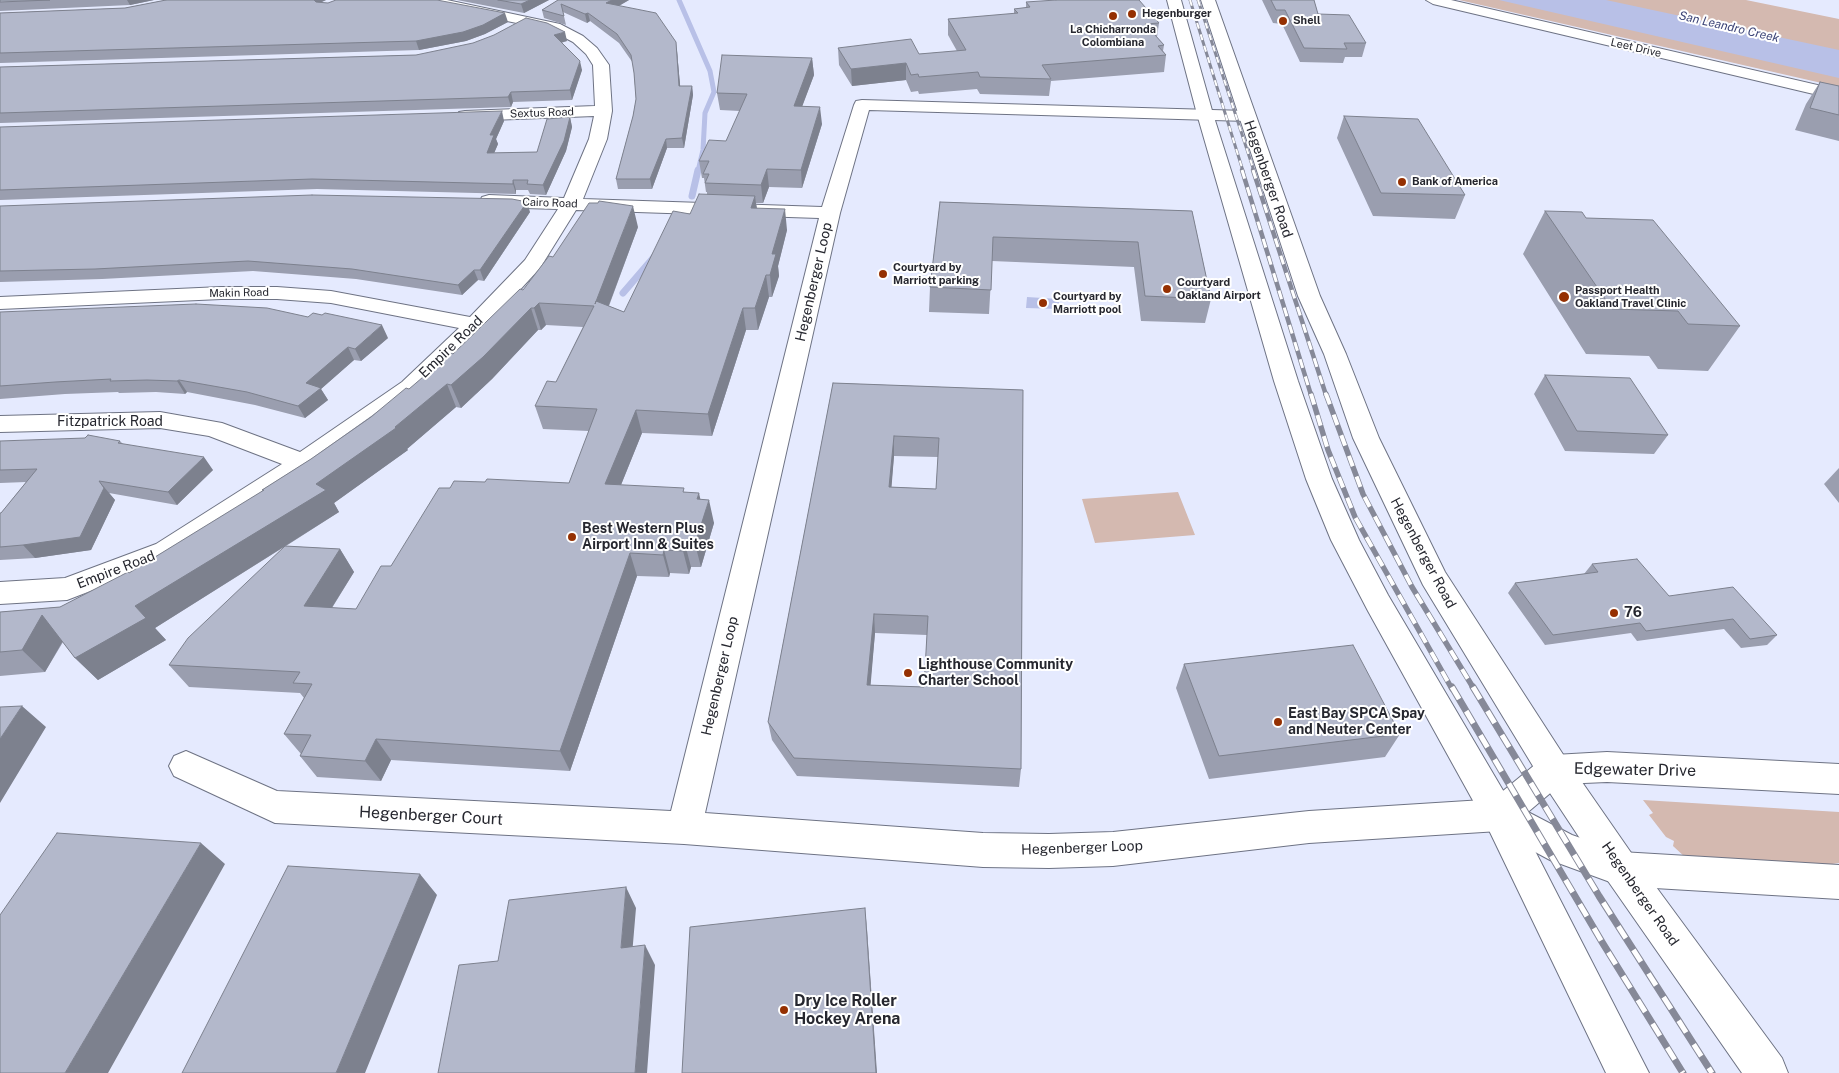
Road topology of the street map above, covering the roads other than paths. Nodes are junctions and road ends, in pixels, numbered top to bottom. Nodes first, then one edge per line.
1 (426, 0) edge
2 (1174, 0) edge
3 (1208, 0) edge
4 (1433, 0) edge
5 (548, 8) edge
6 (527, 20) junction
7 (505, 31) edge
8 (1839, 95) edge
9 (604, 111) junction
10 (1205, 114) junction
11 (445, 116) edge
12 (1247, 116) junction
13 (473, 201) edge
14 (570, 204) junction
15 (830, 213) junction
16 (0, 303) edge
17 (475, 324) junction
18 (0, 424) edge
19 (303, 462) junction
20 (0, 593) edge
21 (186, 766) dead end
22 (1554, 770) junction
23 (1839, 779) edge
24 (1499, 814) junction
25 (684, 828) junction
26 (1621, 869) junction
27 (1839, 882) edge
28 (1628, 1073) edge
29 (1767, 1073) edge

1 - 6 street, Empire Road
2 - 10 street
3 - 12 street, Hegenberger Road
4 - 8 street, Leet Drive
5 - 6 street
6 - 7 street
6 - 9 street, Empire Road
9 - 11 street, Sextus Road
9 - 14 street, Empire Road
10 - 12 street, Hegenberger Loop
10 - 15 street, Hegenberger Loop
10 - 24 street
12 - 22 street, Hegenberger Road
13 - 14 street, Cairo Road
14 - 15 street, Cairo Road
14 - 17 street, Empire Road
15 - 25 street, Hegenberger Loop
16 - 17 street, Makin Road
17 - 19 street, Empire Road
18 - 19 street, Fitzpatrick Road
19 - 20 street, Empire Road
21 - 25 street, Hegenberger Court
22 - 23 street, Edgewater Drive
22 - 24 street, Edgewater Drive
22 - 26 street, Hegenberger Road
24 - 25 street, Hegenberger Loop
24 - 26 street
24 - 28 street
26 - 27 street
26 - 29 street, Hegenberger Road

